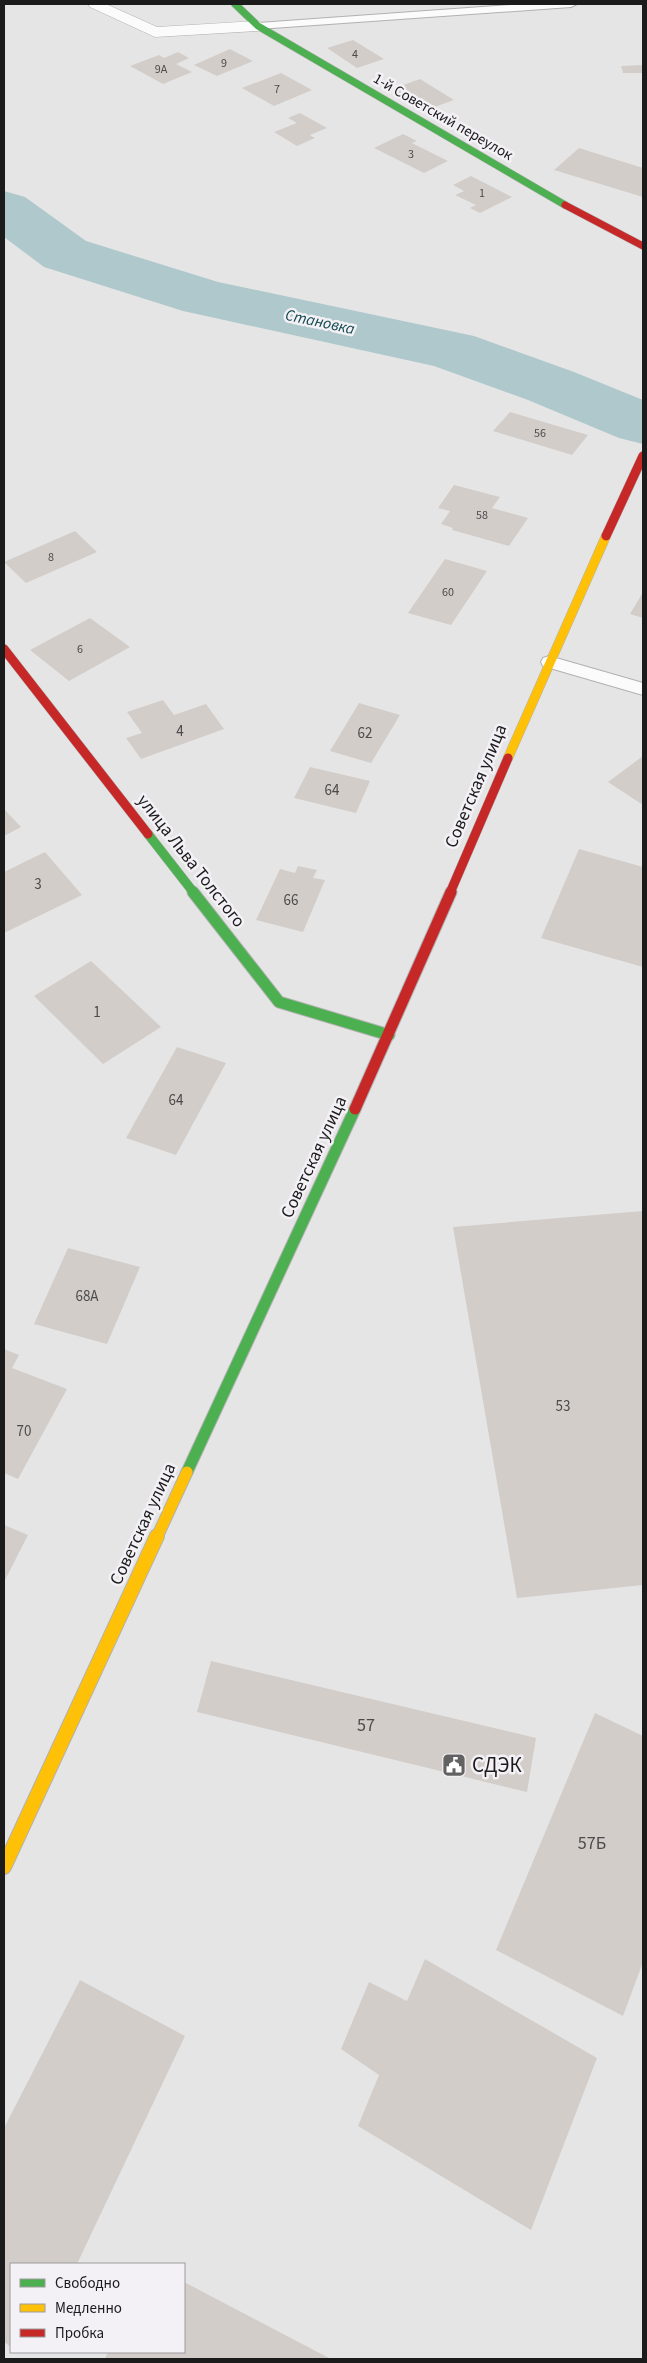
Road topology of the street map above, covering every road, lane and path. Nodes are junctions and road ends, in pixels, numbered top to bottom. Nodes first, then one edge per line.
1 (95, 4) edge
2 (235, 4) edge
3 (570, 4) edge
4 (258, 26) junction
5 (643, 246) edge
6 (643, 456) edge
7 (4, 649) edge
8 (548, 662) junction
9 (643, 689) edge
10 (389, 1036) junction
11 (4, 1867) edge

1 - 4 street
2 - 4 main road, 1-й Советский переулок
3 - 4 lane
4 - 5 main road, 1-й Советский переулок
6 - 8 main road, Советская улица
7 - 10 main road, улица Льва Толстого
8 - 9 lane
8 - 10 main road, Советская улица
10 - 11 main road, Советская улица

